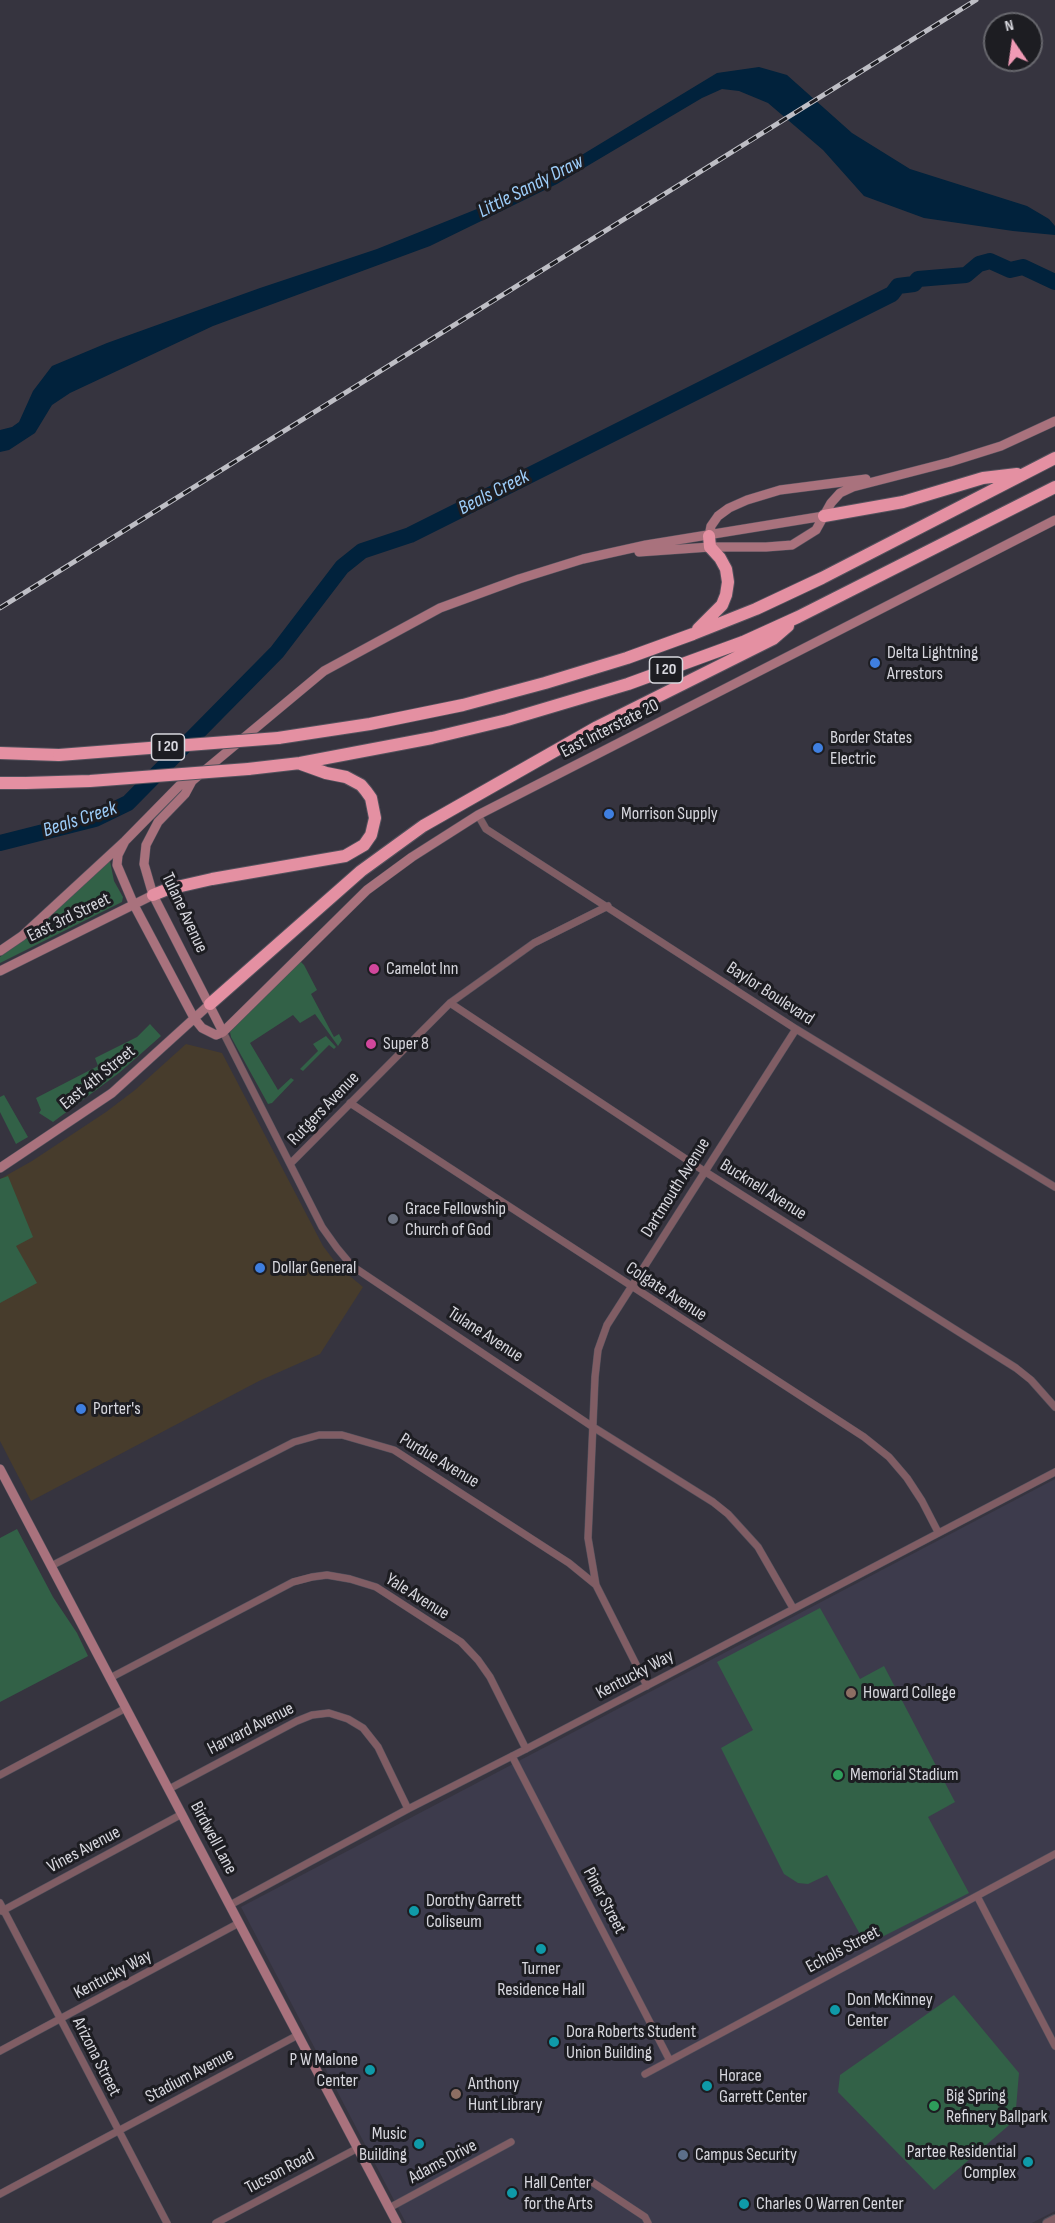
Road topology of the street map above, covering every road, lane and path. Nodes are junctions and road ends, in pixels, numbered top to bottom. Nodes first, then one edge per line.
1 (1055, 421) edge
2 (1055, 458) edge
3 (1024, 474) junction
4 (892, 477) junction
5 (1055, 487) edge
6 (824, 516) junction
7 (1055, 520) edge
8 (709, 541) junction
9 (798, 618) junction
10 (693, 634) junction
11 (0, 753) edge
12 (300, 763) junction
13 (192, 781) junction
14 (0, 783) edge
15 (478, 815) junction
16 (125, 841) junction
17 (153, 896) junction
18 (134, 904) junction
19 (608, 906) junction
20 (0, 951) edge
21 (0, 971) edge
22 (450, 1003) junction
23 (210, 1004) junction
24 (194, 1018) junction
25 (796, 1029) junction
26 (223, 1032) junction
27 (350, 1103) junction
28 (291, 1163) junction
29 (0, 1168) edge
30 (704, 1171) junction
31 (1055, 1187) edge
32 (630, 1287) junction
33 (1055, 1407) edge
34 (593, 1426) junction
35 (0, 1468) edge
36 (1055, 1472) edge
37 (938, 1532) junction
38 (51, 1566) junction
39 (596, 1585) junction
40 (793, 1608) junction
41 (110, 1678) junction
42 (647, 1686) junction
43 (126, 1708) junction
44 (526, 1749) junction
45 (512, 1756) junction
46 (0, 1774) edge
47 (169, 1789) junction
48 (408, 1809) junction
49 (182, 1814) junction
50 (1055, 1854) edge
51 (977, 1896) junction
52 (230, 1905) junction
53 (1, 1909) edge
54 (239, 1923) junction
55 (60, 2020) junction
56 (298, 2035) junction
57 (1055, 2046) edge
58 (0, 2051) edge
59 (669, 2059) junction
60 (645, 2074) dead end
61 (118, 2132) junction
62 (511, 2142) dead end
63 (358, 2148) junction
64 (592, 2182) dead end
65 (0, 2194) edge
66 (389, 2208) junction
67 (1055, 2219) edge
68 (167, 2223) edge
69 (216, 2223) edge
70 (397, 2223) edge
71 (648, 2223) edge
72 (1047, 2223) edge

1 - 4 main road
2 - 3 highway, I 20
3 - 6 highway
3 - 10 highway, I 20
4 - 6 main road
4 - 8 main road
5 - 9 highway, I 20
6 - 8 main road
6 - 8 main road
7 - 15 main road, East Interstate 20
8 - 10 highway
8 - 13 main road
9 - 12 highway, I 20
9 - 23 highway
10 - 11 highway, I 20, bridge
12 - 14 highway, I 20, bridge
12 - 17 highway
13 - 16 main road
13 - 17 main road, Tulane Avenue
15 - 19 street, Baylor Boulevard
15 - 26 main road, East Interstate 20
16 - 18 main road
16 - 20 main road
17 - 18 main road, East 3rd Street
17 - 23 main road, Tulane Avenue
18 - 21 main road, East 3rd Street
18 - 24 main road
19 - 22 street, Rutgers Avenue
19 - 25 street, Baylor Boulevard
22 - 27 street, Rutgers Avenue
22 - 30 street, Bucknell Avenue
23 - 24 main road, East 4th Street
23 - 26 main road, Tulane Avenue
24 - 26 main road
24 - 29 main road, East 4th Street
25 - 30 street, Dartmouth Avenue
25 - 31 street, Baylor Boulevard
26 - 28 street, Tulane Avenue
27 - 28 street, Rutgers Avenue
27 - 32 street, Colgate Avenue
28 - 34 street, Tulane Avenue
30 - 32 street, Dartmouth Avenue
30 - 33 street, Bucknell Avenue
32 - 34 street, Dartmouth Avenue
32 - 37 street, Colgate Avenue
34 - 39 street, Dartmouth Avenue
34 - 40 street, Tulane Avenue
35 - 38 main road, Birdwell Lane
36 - 37 street, Kentucky Way
37 - 40 street, Kentucky Way
38 - 39 street, Purdue Avenue
38 - 41 main road, Birdwell Lane
39 - 42 street, Purdue Avenue
40 - 42 street, Kentucky Way
41 - 43 main road, Birdwell Lane
41 - 44 street, Yale Avenue
42 - 44 street, Kentucky Way
43 - 46 street
43 - 47 main road, Birdwell Lane
44 - 45 street, Kentucky Way
45 - 48 street, Kentucky Way
45 - 59 street, Piner Street
47 - 48 street, Harvard Avenue
47 - 49 main road, Birdwell Lane
48 - 52 street, Kentucky Way
49 - 52 main road, Birdwell Lane
49 - 53 street, Vines Avenue
50 - 51 street, Echols Street
51 - 57 street
51 - 59 street, Echols Street
52 - 54 main road, Birdwell Lane
53 - 55 street, Arizona Street
54 - 55 street, Kentucky Way
54 - 56 main road, Birdwell Lane
55 - 58 street, Kentucky Way
55 - 61 street, Arizona Street
56 - 61 street, Stadium Avenue
56 - 63 main road, Birdwell Lane
59 - 60 street, Echols Street
61 - 65 street, Stadium Avenue
61 - 68 street, Arizona Street
62 - 66 street, Adams Drive
63 - 66 main road, Birdwell Lane
63 - 69 street, Tucson Road
64 - 71 street
66 - 70 main road, Birdwell Lane
67 - 72 street

